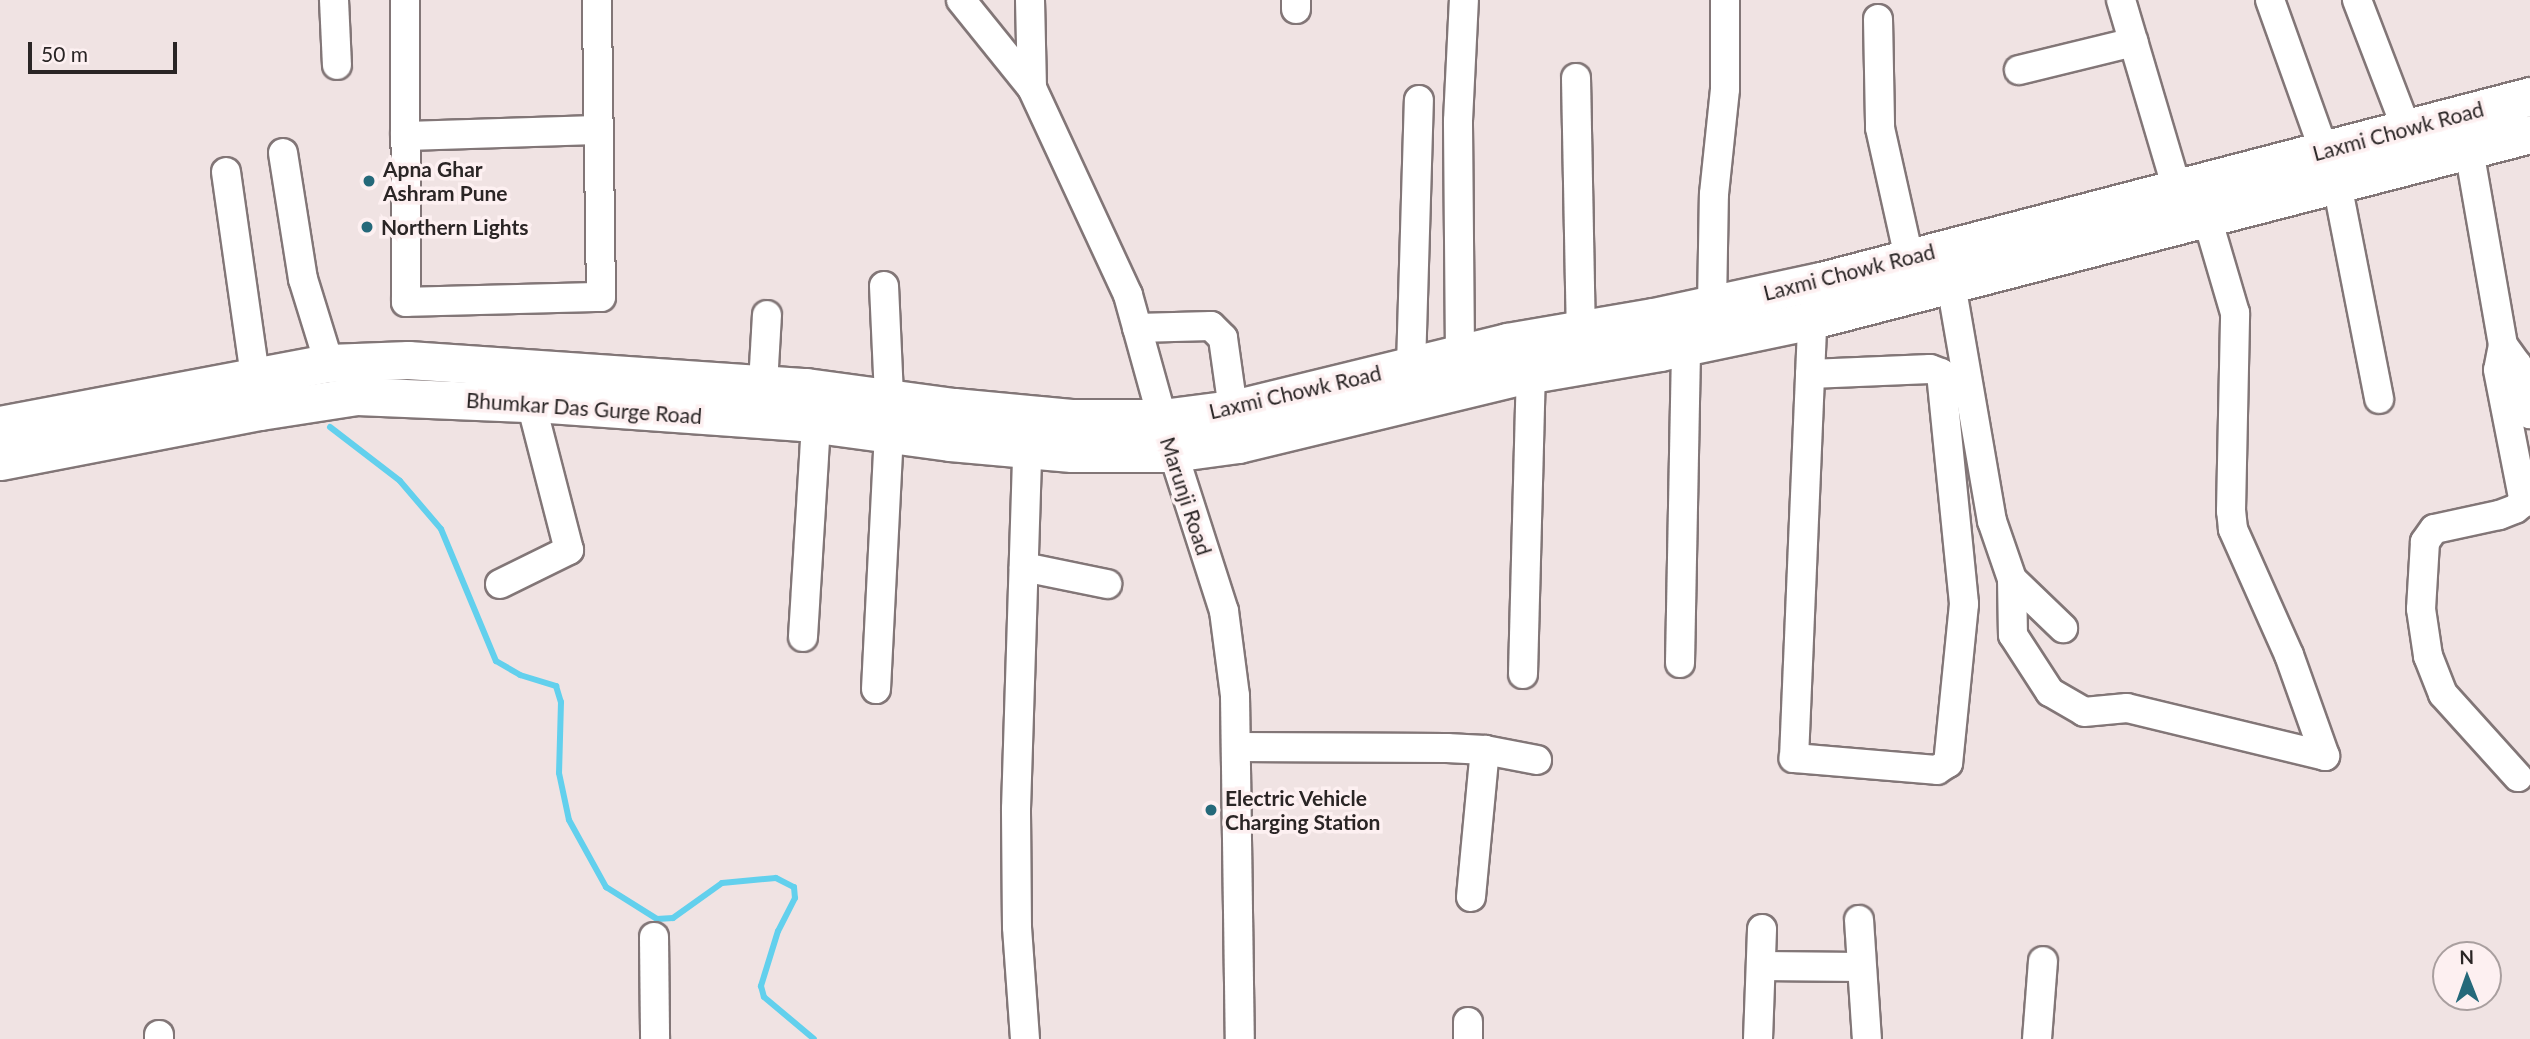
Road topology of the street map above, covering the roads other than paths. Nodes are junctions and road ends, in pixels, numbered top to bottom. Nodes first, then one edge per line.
1 (334, 0) edge
2 (405, 0) edge
3 (597, 0) edge
4 (961, 0) edge
5 (1030, 0) edge
6 (1464, 0) edge
7 (1725, 0) edge
8 (2121, 0) edge
9 (2270, 0) edge
10 (2357, 0) edge
11 (1878, 19) dead end
12 (2134, 42) junction
13 (337, 65) dead end
14 (2019, 70) dead end
15 (1576, 78) dead end
16 (1032, 88) junction
17 (2530, 96) edge
18 (1419, 100) dead end
19 (598, 130) junction
20 (2407, 130) junction
21 (2530, 134) edge
22 (405, 136) junction
23 (2469, 150) junction
24 (283, 153) dead end
25 (2330, 168) junction
26 (226, 172) dead end
27 (2178, 188) junction
28 (2197, 221) junction
29 (1909, 258) junction
30 (1951, 284) junction
31 (884, 286) dead end
32 (1719, 303) junction
33 (767, 315) dead end
34 (1812, 320) junction
35 (1137, 328) junction
36 (1580, 330) junction
37 (1728, 338) junction
38 (2503, 345) junction
39 (1686, 347) junction
40 (1460, 354) junction
41 (1411, 366) junction
42 (347, 374) junction
43 (1531, 374) junction
44 (1811, 374) junction
45 (255, 376) junction
46 (763, 384) junction
47 (544, 392) junction
48 (889, 398) junction
49 (2379, 399) dead end
50 (817, 406) junction
51 (1233, 409) junction
52 (2530, 414) edge
53 (1162, 418) junction
54 (0, 425) edge
55 (889, 434) junction
56 (1027, 449) junction
57 (1172, 453) junction
58 (0, 461) edge
59 (1024, 567) junction
60 (2012, 579) junction
61 (500, 584) dead end
62 (1107, 584) dead end
63 (2063, 628) dead end
64 (803, 637) dead end
65 (1681, 663) dead end
66 (1523, 674) dead end
67 (876, 689) dead end
68 (1237, 747) junction
69 (1485, 750) junction
70 (1537, 760) dead end
71 (2518, 777) dead end
72 (1471, 897) dead end
73 (1859, 920) dead end
74 (1762, 929) dead end
75 (654, 937) dead end
76 (2043, 961) dead end
77 (1761, 966) junction
78 (1861, 967) junction
79 (655, 1039) edge
80 (1025, 1039) edge
81 (1240, 1039) edge
82 (1758, 1039) edge
83 (1867, 1039) edge
84 (2038, 1039) edge

1 - 13 street
2 - 22 street
3 - 19 street
4 - 16 street, Marunji Road
5 - 16 street
6 - 40 street
7 - 32 street
8 - 12 street
9 - 25 street
10 - 20 street
11 - 29 street
12 - 14 street
12 - 27 street
15 - 36 street
16 - 35 street, Marunji Road
17 - 20 main road, Laxmi Chowk Road
18 - 41 street
19 - 22 street
19 - 22 street
20 - 25 main road, Laxmi Chowk Road
21 - 23 main road, Laxmi Chowk Road
23 - 25 main road, Laxmi Chowk Road
23 - 38 street
24 - 42 street
25 - 27 main road, Laxmi Chowk Road
25 - 28 main road, Laxmi Chowk Road
25 - 49 street
26 - 45 street
27 - 28 main road
27 - 29 main road, Laxmi Chowk Road
28 - 30 main road, Laxmi Chowk Road
28 - 60 street
29 - 32 main road, Laxmi Chowk Road
30 - 34 main road, Laxmi Chowk Road
30 - 60 street
31 - 48 street
32 - 36 main road, Laxmi Chowk Road
32 - 37 main road
33 - 46 street
34 - 37 main road, Laxmi Chowk Road
34 - 44 street
35 - 51 street
35 - 53 street, Marunji Road
36 - 40 main road, Laxmi Chowk Road
37 - 39 main road, Laxmi Chowk Road
38 - 52 street
38 - 71 street
39 - 43 main road, Laxmi Chowk Road
39 - 65 street
40 - 41 main road, Laxmi Chowk Road
41 - 51 main road, Laxmi Chowk Road
42 - 45 main road, Bhumkar Das Gurge Road
42 - 47 main road, Bhumkar Das Gurge Road
42 - 58 main road, Bhumkar Das Gurge Road
43 - 57 main road, Laxmi Chowk Road
43 - 66 street
44 - 44 street
45 - 54 main road, Bhumkar Das Gurge Road
46 - 47 main road, Bhumkar Das Gurge Road
46 - 50 main road, Bhumkar Das Gurge Road
47 - 50 main road, Bhumkar Das Gurge Road
47 - 61 street
48 - 50 main road, Bhumkar Das Gurge Road
48 - 53 main road, Bhumkar Das Gurge Road
50 - 55 main road, Bhumkar Das Gurge Road
50 - 64 street
51 - 53 main road, Laxmi Chowk Road
53 - 57 street, Marunji Road
55 - 56 main road, Bhumkar Das Gurge Road
55 - 67 street
56 - 57 main road, Bhumkar Das Gurge Road
56 - 59 street
57 - 68 street, Marunji Road
59 - 62 street
59 - 80 street
60 - 63 street
68 - 69 street
68 - 81 street, Marunji Road
69 - 70 street
69 - 72 street
73 - 78 street
74 - 77 street
75 - 79 street
76 - 84 street
77 - 78 street
77 - 82 street
78 - 83 street

